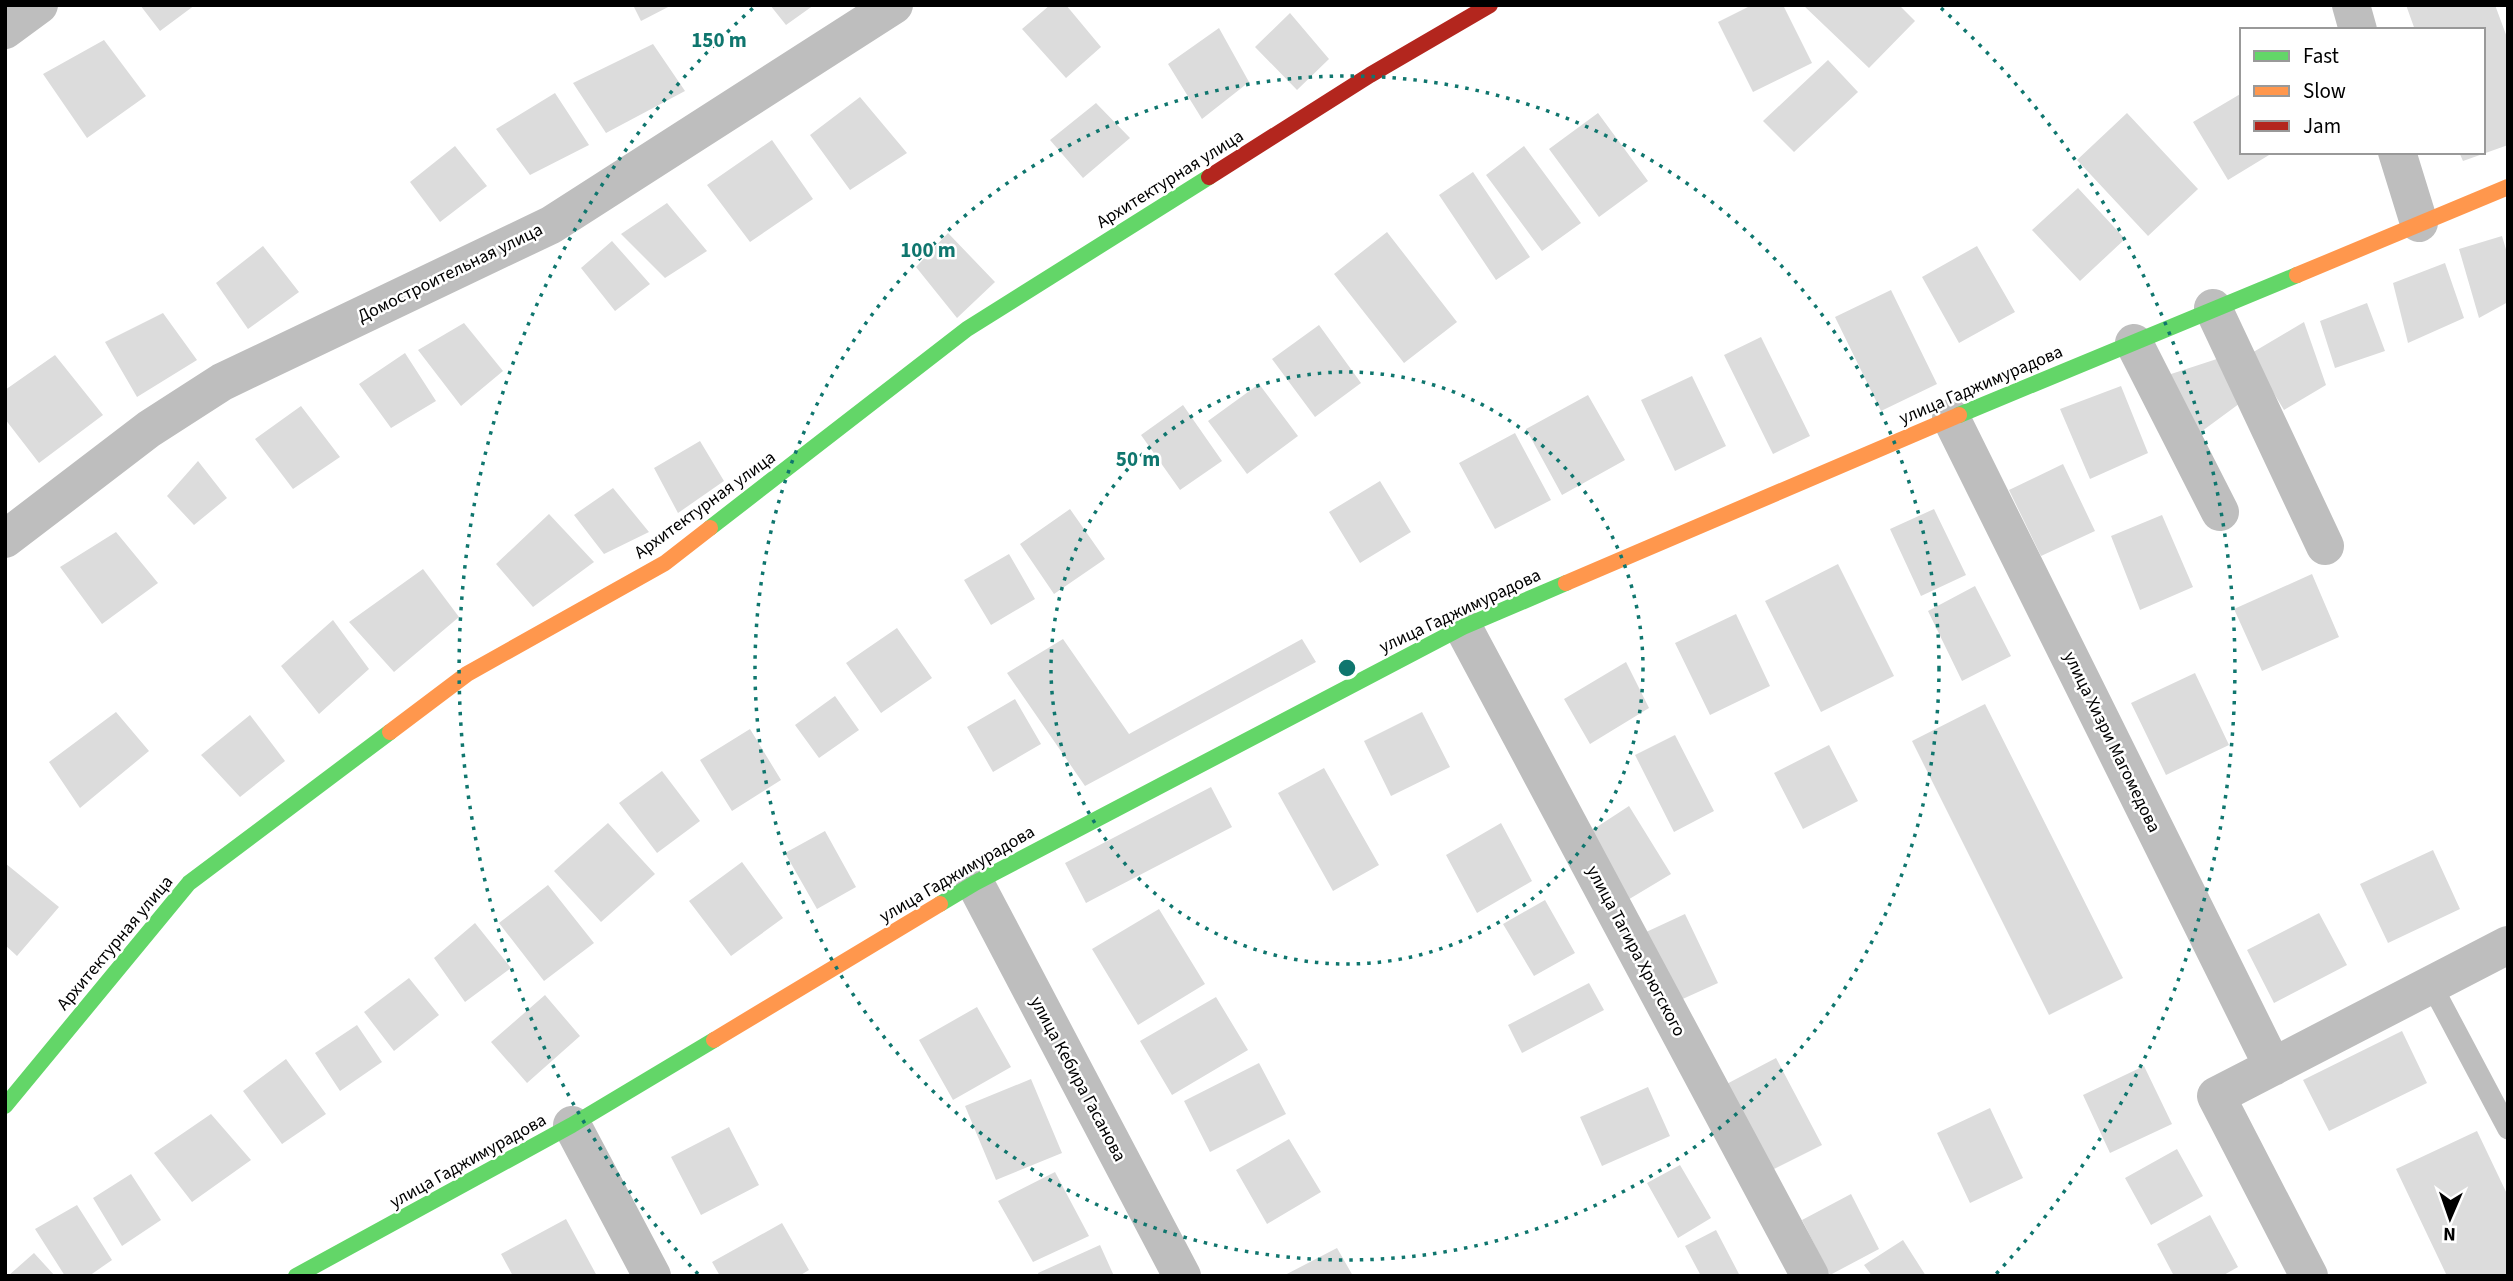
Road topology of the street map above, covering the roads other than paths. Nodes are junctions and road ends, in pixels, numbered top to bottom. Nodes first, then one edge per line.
1 (39, 5) edge
2 (894, 5) edge
3 (1490, 5) edge
4 (2351, 5) edge
5 (2357, 28) edge
6 (5, 30) edge
7 (2398, 154) edge
8 (2508, 187) edge
9 (2419, 223) junction
10 (2213, 308) junction
11 (2134, 343) junction
12 (1951, 418) junction
13 (2220, 512) dead end
14 (5, 538) edge
15 (2325, 546) dead end
16 (1463, 627) junction
17 (975, 883) junction
18 (2507, 948) edge
19 (2431, 984) junction
20 (2273, 1067) junction
21 (5, 1106) edge
22 (572, 1125) junction
23 (2508, 1129) edge
24 (296, 1276) edge
25 (652, 1276) edge
26 (1182, 1276) edge
27 (1810, 1276) edge
28 (2309, 1276) edge

1 - 6 street
2 - 14 street, Домостроительная улица
3 - 21 street, Архитектурная улица
4 - 5 street
7 - 9 street
8 - 9 street, улица Гаджимурадова
9 - 10 street, улица Гаджимурадова
10 - 11 street, улица Гаджимурадова
10 - 15 street
11 - 12 street, улица Гаджимурадова
11 - 13 street
12 - 16 street, улица Гаджимурадова
12 - 20 street, улица Хизри Магомедова
16 - 17 street, улица Гаджимурадова
16 - 27 street, улица Тагира Хрюгского
17 - 22 street, улица Гаджимурадова
17 - 26 street, улица Кебира Гасанова
18 - 19 street
19 - 20 street
19 - 23 lane
20 - 28 street
22 - 24 street, улица Гаджимурадова
22 - 25 street

